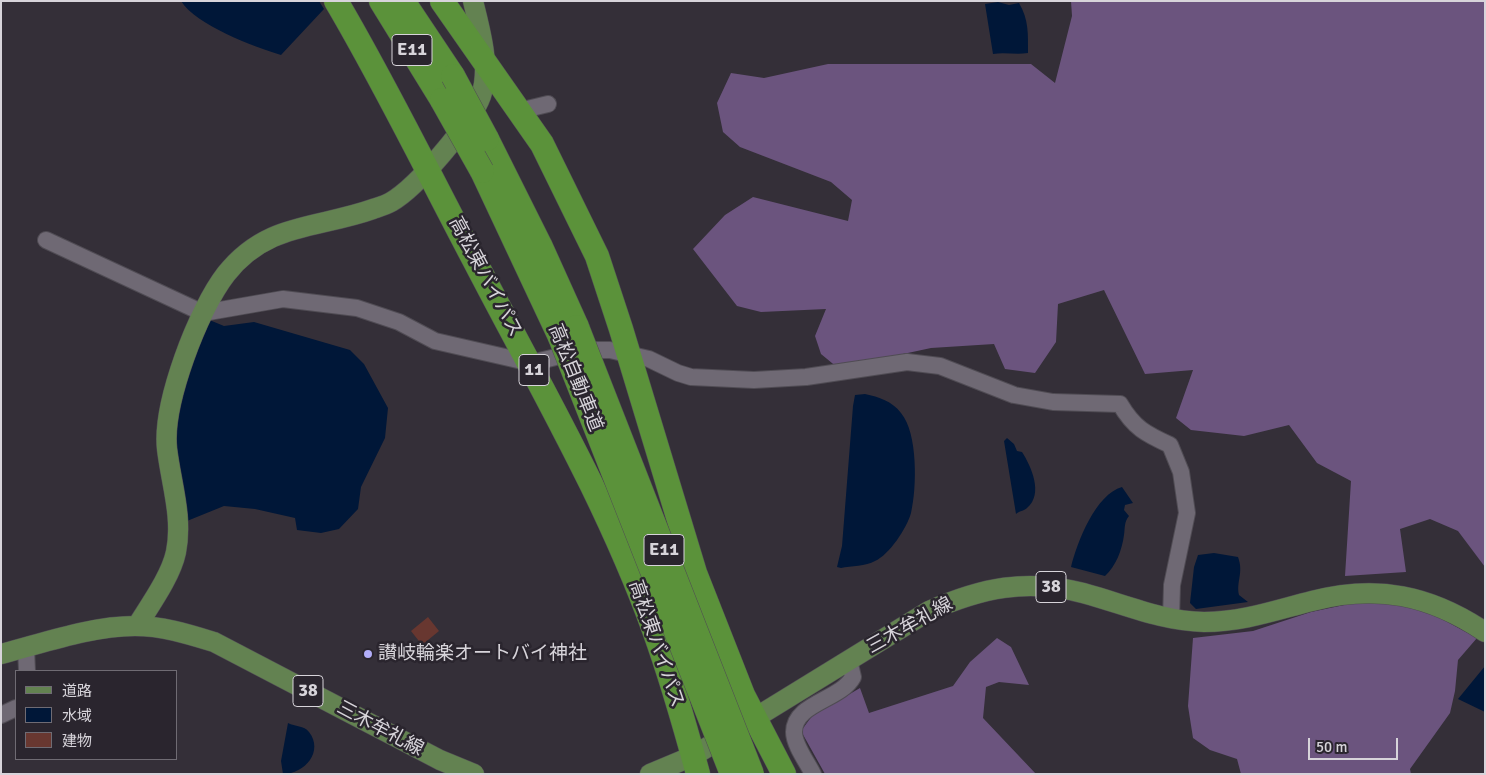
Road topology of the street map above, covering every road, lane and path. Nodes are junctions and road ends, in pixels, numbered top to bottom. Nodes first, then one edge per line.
1 (336, 1) edge
2 (381, 1) edge
3 (403, 1) edge
4 (442, 1) edge
5 (473, 1) edge
6 (484, 61) junction
7 (548, 104) dead end
8 (519, 111) junction
9 (427, 168) junction
10 (46, 240) dead end
11 (203, 313) junction
12 (568, 332) junction
13 (629, 355) junction
14 (531, 363) junction
15 (1171, 619) junction
16 (137, 626) junction
17 (1485, 632) edge
18 (26, 648) junction
19 (1, 654) edge
20 (848, 660) junction
21 (27, 670) edge
22 (15, 708) edge
23 (1, 715) edge
24 (755, 719) junction
25 (696, 765) edge
26 (474, 774) edge
27 (650, 774) edge
28 (732, 774) edge
29 (752, 774) edge
30 (784, 774) edge
31 (813, 774) edge

1 - 9 highway, 高松東バイパス / 11
2 - 12 highway, 高松自動車道 / E11, bridge
3 - 12 highway, 高松自動車道 / E11, bridge
4 - 6 highway
5 - 6 main road
6 - 8 highway
6 - 9 main road
7 - 8 street
8 - 13 highway
9 - 11 main road
9 - 14 highway, 高松東バイパス / 11
10 - 11 street
11 - 14 street
11 - 16 main road
12 - 28 highway, 高松自動車道 / E11, bridge
12 - 29 highway, 高松自動車道 / E11, bridge
13 - 14 street
13 - 15 street
13 - 24 highway
14 - 25 highway, 高松東バイパス / 11
15 - 17 main road, 三木牟礼線 / 38
15 - 20 main road, 三木牟礼線 / 38
16 - 18 main road, 三木牟礼線 / 38
16 - 26 main road, 三木牟礼線 / 38
18 - 19 main road, 三木牟礼線 / 38
18 - 21 street
20 - 24 main road, 三木牟礼線 / 38
20 - 31 street
22 - 23 street
24 - 25 main road, 三木牟礼線 / 38
24 - 30 highway
25 - 27 main road, 三木牟礼線 / 38

